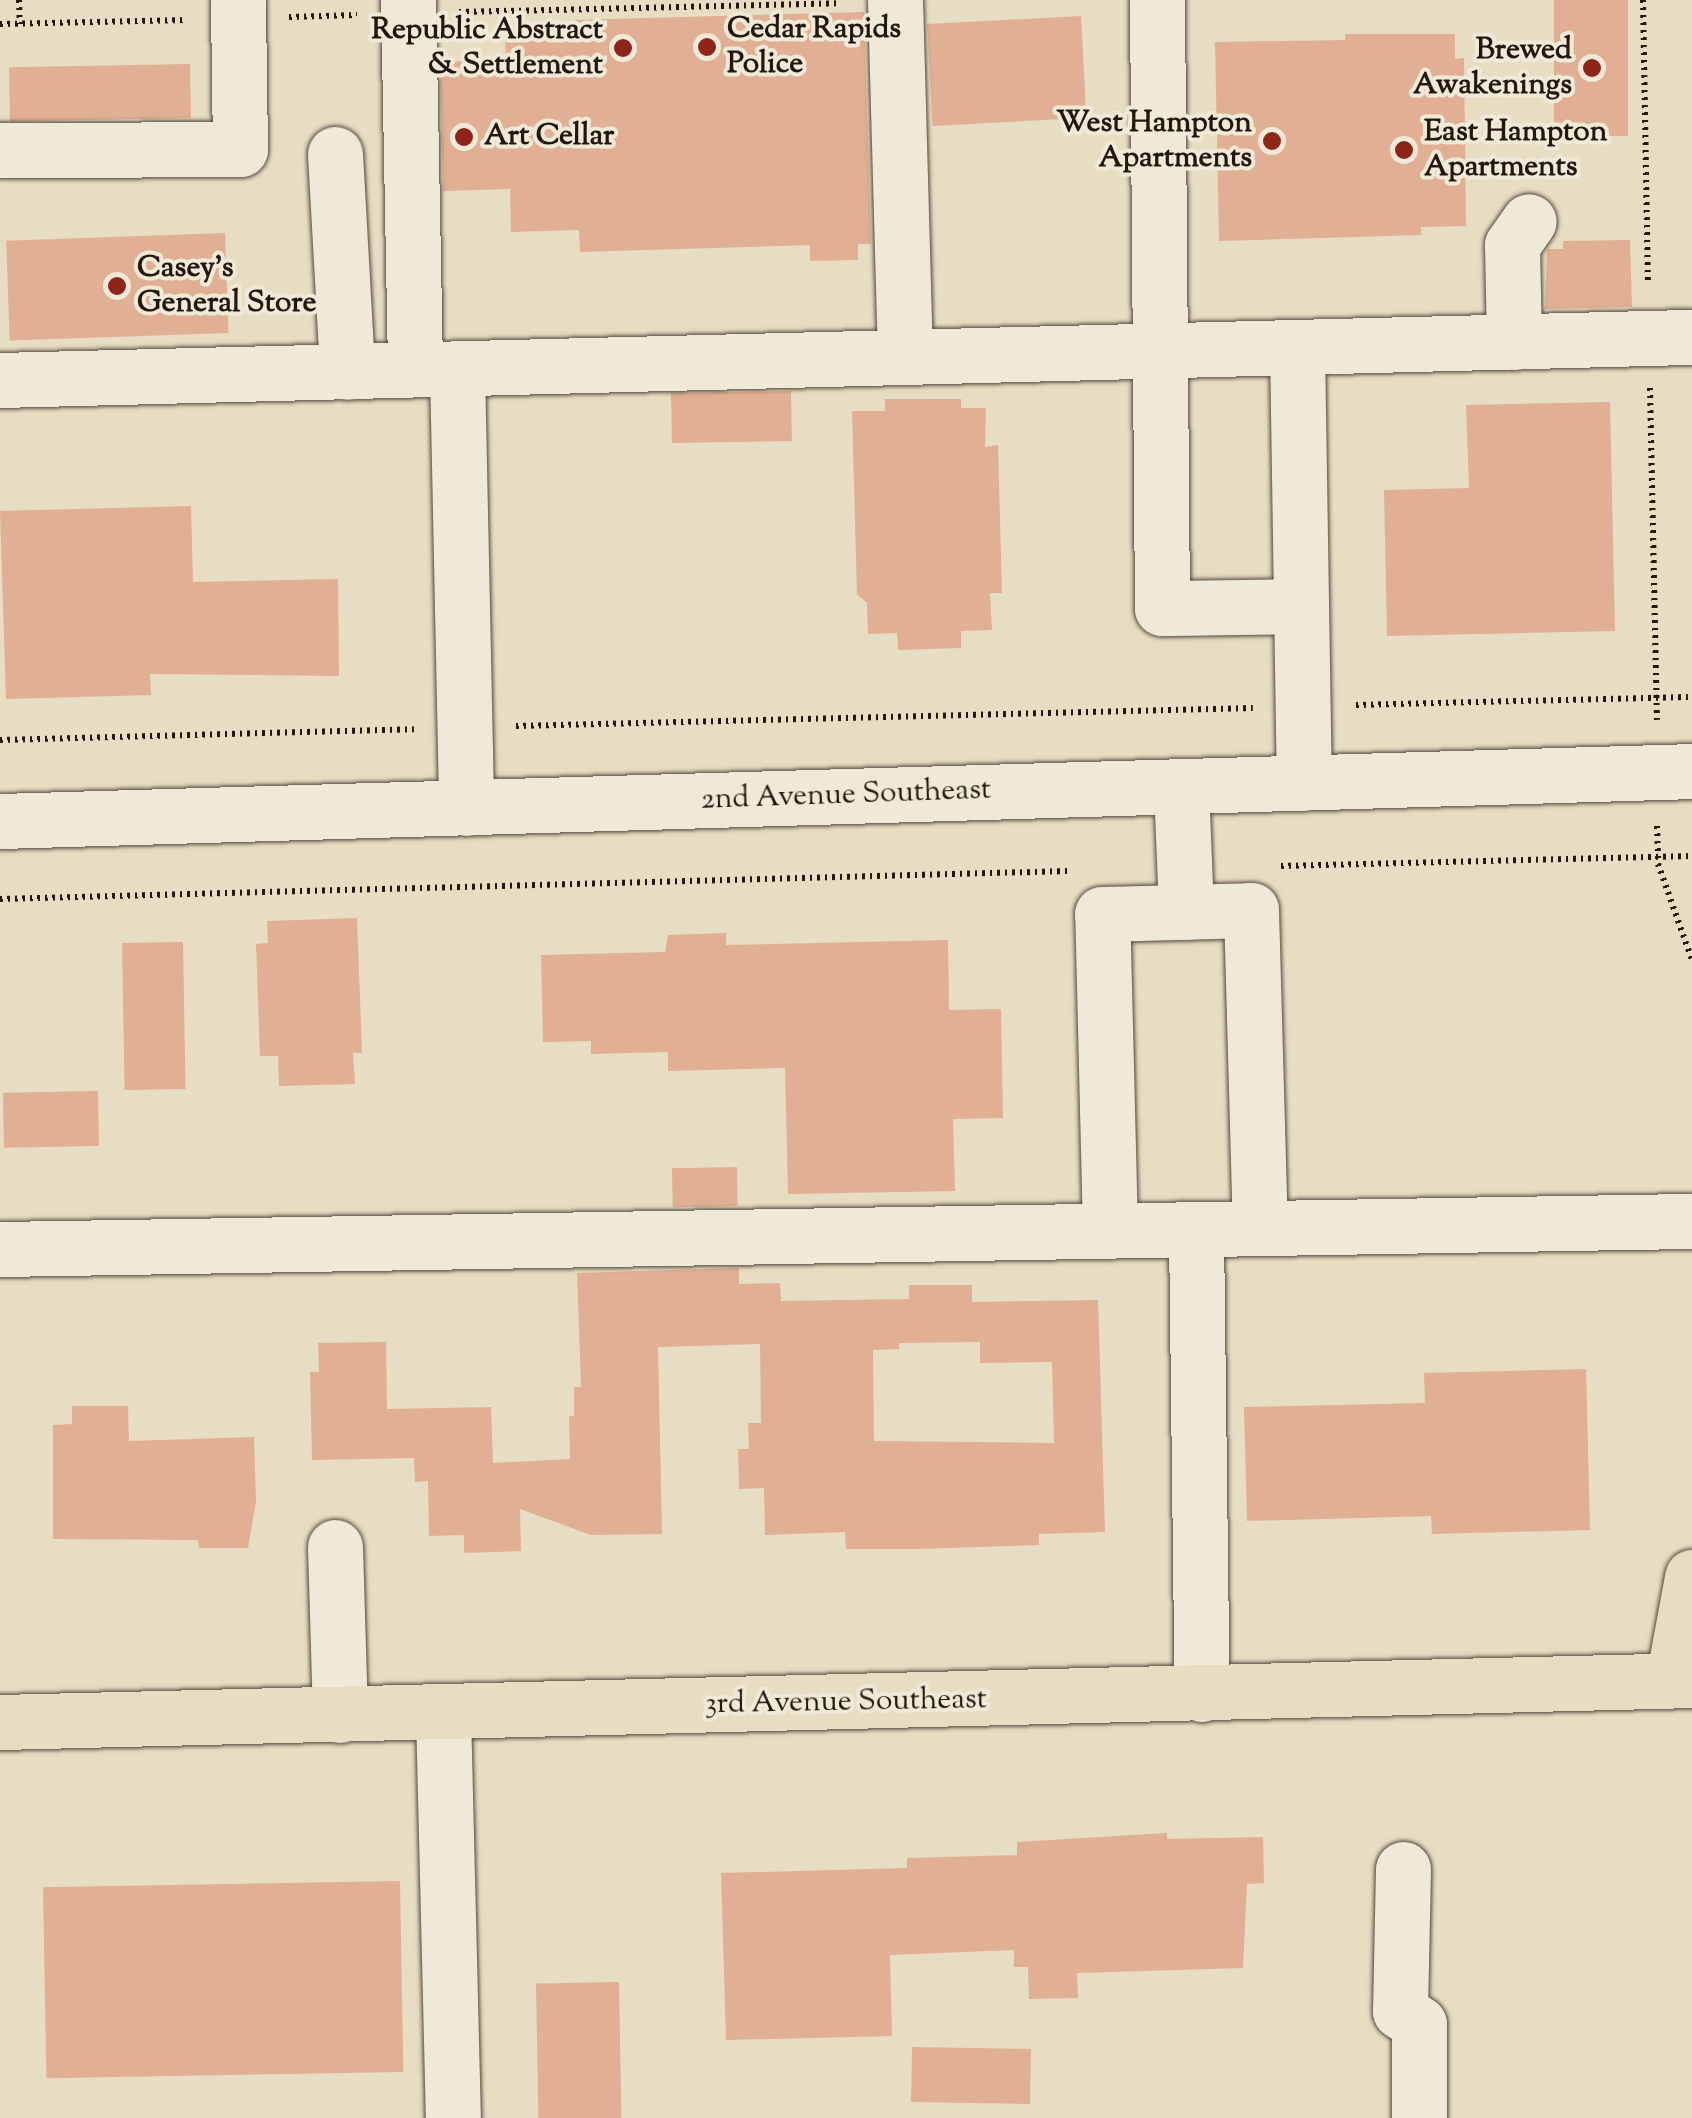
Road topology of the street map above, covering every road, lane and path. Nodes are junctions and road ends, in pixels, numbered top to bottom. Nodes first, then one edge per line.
1 (20, 0) edge
2 (1157, 0) edge
3 (895, 1) edge
4 (408, 7) edge
5 (238, 9) edge
6 (0, 24) edge
7 (20, 24) junction
8 (0, 150) edge
9 (335, 154) dead end
10 (1528, 220) dead end
11 (1692, 337) edge
12 (1514, 342) junction
13 (1297, 347) junction
14 (1160, 351) junction
15 (936, 366) junction
16 (436, 369) junction
17 (347, 372) junction
18 (0, 380) edge
19 (1301, 606) junction
20 (1688, 697) dead end
21 (1303, 706) junction
22 (464, 728) junction
23 (0, 740) edge
24 (1304, 783) junction
25 (1181, 786) junction
26 (1674, 791) edge
27 (466, 808) junction
28 (0, 821) edge
29 (1692, 856) edge
30 (1658, 857) junction
31 (1264, 866) dead end
32 (1086, 870) dead end
33 (0, 899) edge
34 (1186, 912) junction
35 (1692, 960) edge
36 (1692, 1221) edge
37 (1260, 1228) junction
38 (1196, 1230) junction
39 (1110, 1231) junction
40 (0, 1249) edge
41 (336, 1547) dead end
42 (1692, 1576) edge
43 (1683, 1680) edge
44 (1202, 1694) junction
45 (443, 1713) junction
46 (340, 1715) junction
47 (0, 1722) edge
48 (1402, 1869) dead end
49 (453, 2118) edge
50 (1418, 2118) edge

1 - 7 path
2 - 14 street
3 - 4 path
3 - 15 street
4 - 5 path
4 - 16 street
5 - 7 path
5 - 8 street
6 - 7 path
9 - 17 street
10 - 12 street
11 - 12 street
12 - 13 street
13 - 14 street
13 - 19 street
14 - 15 street
14 - 19 street
15 - 16 street
16 - 17 street
16 - 22 street
17 - 18 street
19 - 21 street
20 - 21 path
21 - 22 path
21 - 24 street
22 - 23 path
22 - 27 street
24 - 25 street, 2nd Avenue Southeast
24 - 26 street, 2nd Avenue Southeast
25 - 27 street, 2nd Avenue Southeast
25 - 34 street
26 - 30 path
27 - 28 street, 2nd Avenue Southeast
29 - 30 path
30 - 31 path
30 - 35 path
32 - 33 path
34 - 37 street
34 - 39 street
36 - 37 street
37 - 38 street
38 - 39 street
38 - 44 street
39 - 40 street
41 - 46 street
42 - 43 main road
43 - 44 main road, 3rd Avenue Southeast
44 - 45 main road, 3rd Avenue Southeast
45 - 46 main road, 3rd Avenue Southeast
45 - 49 street
46 - 47 main road, 3rd Avenue Southeast
48 - 50 street

